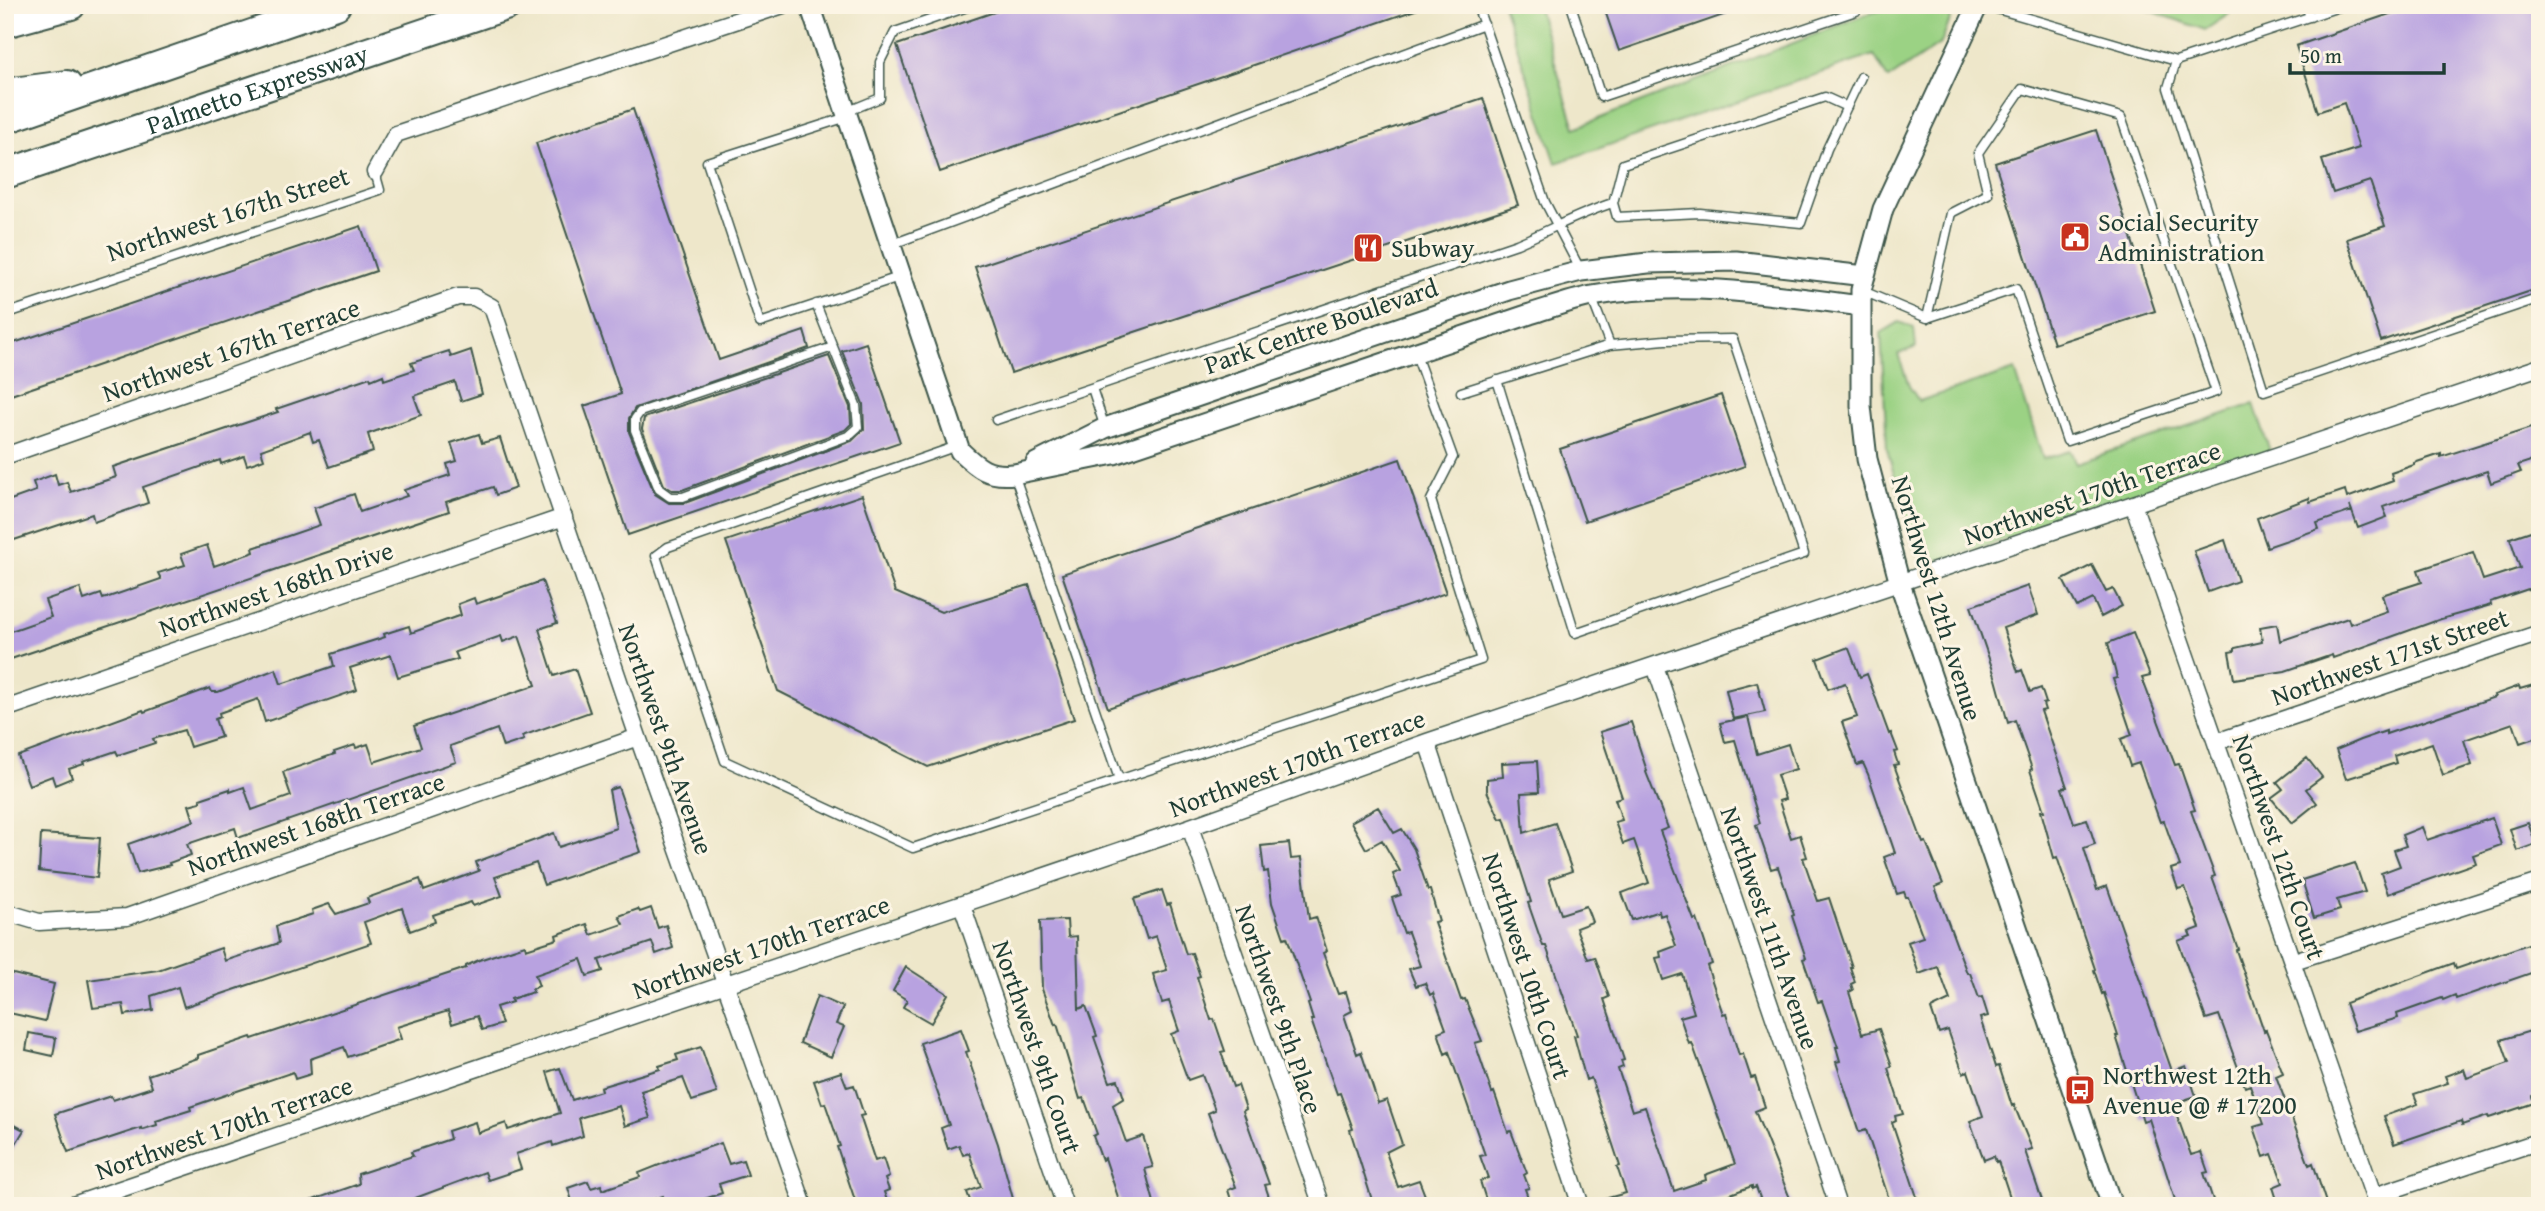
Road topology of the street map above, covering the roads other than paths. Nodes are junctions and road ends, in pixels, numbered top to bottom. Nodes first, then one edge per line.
1 (71, 5) edge
2 (336, 5) edge
3 (508, 5) edge
4 (783, 5) edge
5 (810, 5) edge
6 (974, 5) edge
7 (1477, 5) edge
8 (1571, 5) edge
9 (1854, 5) edge
10 (1980, 5) edge
11 (2306, 5) edge
12 (2345, 5) edge
13 (2310, 17) junction
14 (5, 23) edge
15 (1484, 24) junction
16 (2176, 61) junction
17 (1861, 77) dead end
18 (129, 78) junction
19 (5, 93) edge
20 (1847, 107) junction
21 (846, 114) junction
22 (5, 119) edge
23 (375, 172) joint
24 (5, 174) edge
25 (1614, 202) junction
26 (1559, 227) junction
27 (889, 246) junction
28 (1581, 271) junction
29 (900, 276) junction
30 (1862, 291) junction
31 (1591, 296) junction
32 (474, 297) joint
33 (2540, 298) edge
34 (816, 304) junction
35 (5, 314) edge
36 (1927, 318) junction
37 (1405, 325) junction
38 (1610, 345) junction
39 (833, 347) junction
40 (1415, 352) junction
41 (2540, 367) edge
42 (1497, 380) junction
43 (1092, 388) junction
44 (1461, 392) dead end
45 (996, 420) dead end
46 (1105, 428) junction
47 (958, 446) junction
48 (1114, 454) junction
49 (5, 456) edge
50 (1014, 474) junction
51 (2133, 504) junction
52 (564, 517) junction
53 (1900, 584) junction
54 (2540, 633) edge
55 (1655, 666) junction
56 (5, 709) edge
57 (638, 737) junction
58 (1427, 742) junction
59 (2216, 742) junction
60 (1119, 779) junction
61 (1190, 827) junction
62 (2540, 882) edge
63 (962, 905) junction
64 (5, 912) edge
65 (2294, 961) junction
66 (727, 984) junction
67 (2540, 1141) edge
68 (2376, 1201) edge
69 (71, 1206) edge
70 (804, 1206) edge
71 (1065, 1206) edge
72 (1322, 1206) edge
73 (1581, 1206) edge
74 (1838, 1206) edge
75 (2112, 1206) edge

1 - 14 highway
2 - 18 highway, Palmetto Expressway
3 - 24 highway, Palmetto Expressway
4 - 23 street, Northwest 167th Street
5 - 21 street, Park Centre Boulevard
6 - 21 lane
7 - 15 lane
8 - 9 lane
10 - 16 lane
10 - 30 street, Northwest 12th Avenue
11 - 13 lane
12 - 13 lane
13 - 16 lane
15 - 26 lane
15 - 27 lane
16 - 33 lane
17 - 20 lane
18 - 19 highway
18 - 22 highway, Palmetto Expressway
20 - 25 lane
20 - 25 lane
21 - 27 street, Park Centre Boulevard
21 - 34 lane
23 - 35 lane, Northwest 167th Street
25 - 26 lane
26 - 28 lane
26 - 43 lane
27 - 29 street, Park Centre Boulevard
28 - 30 street, Park Centre Boulevard
28 - 31 street
28 - 37 street, Park Centre Boulevard
29 - 34 lane
29 - 47 street, Park Centre Boulevard
30 - 31 street, Park Centre Boulevard
30 - 36 lane
30 - 53 street, Northwest 12th Avenue
31 - 38 lane
31 - 40 street, Park Centre Boulevard
32 - 49 street, Northwest 167th Terrace
32 - 52 street, Northwest 9th Avenue
34 - 39 lane
36 - 36 lane
37 - 40 street
37 - 46 street, Park Centre Boulevard
38 - 42 lane
38 - 42 lane
39 - 39 lane
40 - 48 street, Park Centre Boulevard
40 - 60 lane
41 - 51 street, Northwest 170th Terrace
42 - 44 lane
43 - 45 lane
43 - 46 lane
46 - 48 street
46 - 50 street, Park Centre Boulevard
47 - 50 street, Park Centre Boulevard
47 - 60 lane
48 - 50 street, Park Centre Boulevard
50 - 60 lane
51 - 53 street, Northwest 170th Terrace
51 - 59 street, Northwest 12th Court
52 - 56 street, Northwest 168th Drive
52 - 57 street, Northwest 9th Avenue
53 - 55 street, Northwest 170th Terrace
53 - 75 street, Northwest 12th Avenue
54 - 59 street, Northwest 171st Street
55 - 58 street, Northwest 170th Terrace
55 - 74 street, Northwest 11th Avenue
57 - 64 street, Northwest 168th Terrace
57 - 66 street, Northwest 9th Avenue
58 - 61 street, Northwest 170th Terrace
58 - 73 street, Northwest 10th Court
59 - 65 street, Northwest 12th Court
61 - 63 street, Northwest 170th Terrace
61 - 72 street, Northwest 9th Place
62 - 65 street
63 - 66 street, Northwest 170th Terrace
63 - 71 street, Northwest 9th Court
65 - 68 street, Northwest 12th Court
66 - 69 street, Northwest 170th Terrace
66 - 70 street, Northwest 9th Avenue
67 - 68 street

